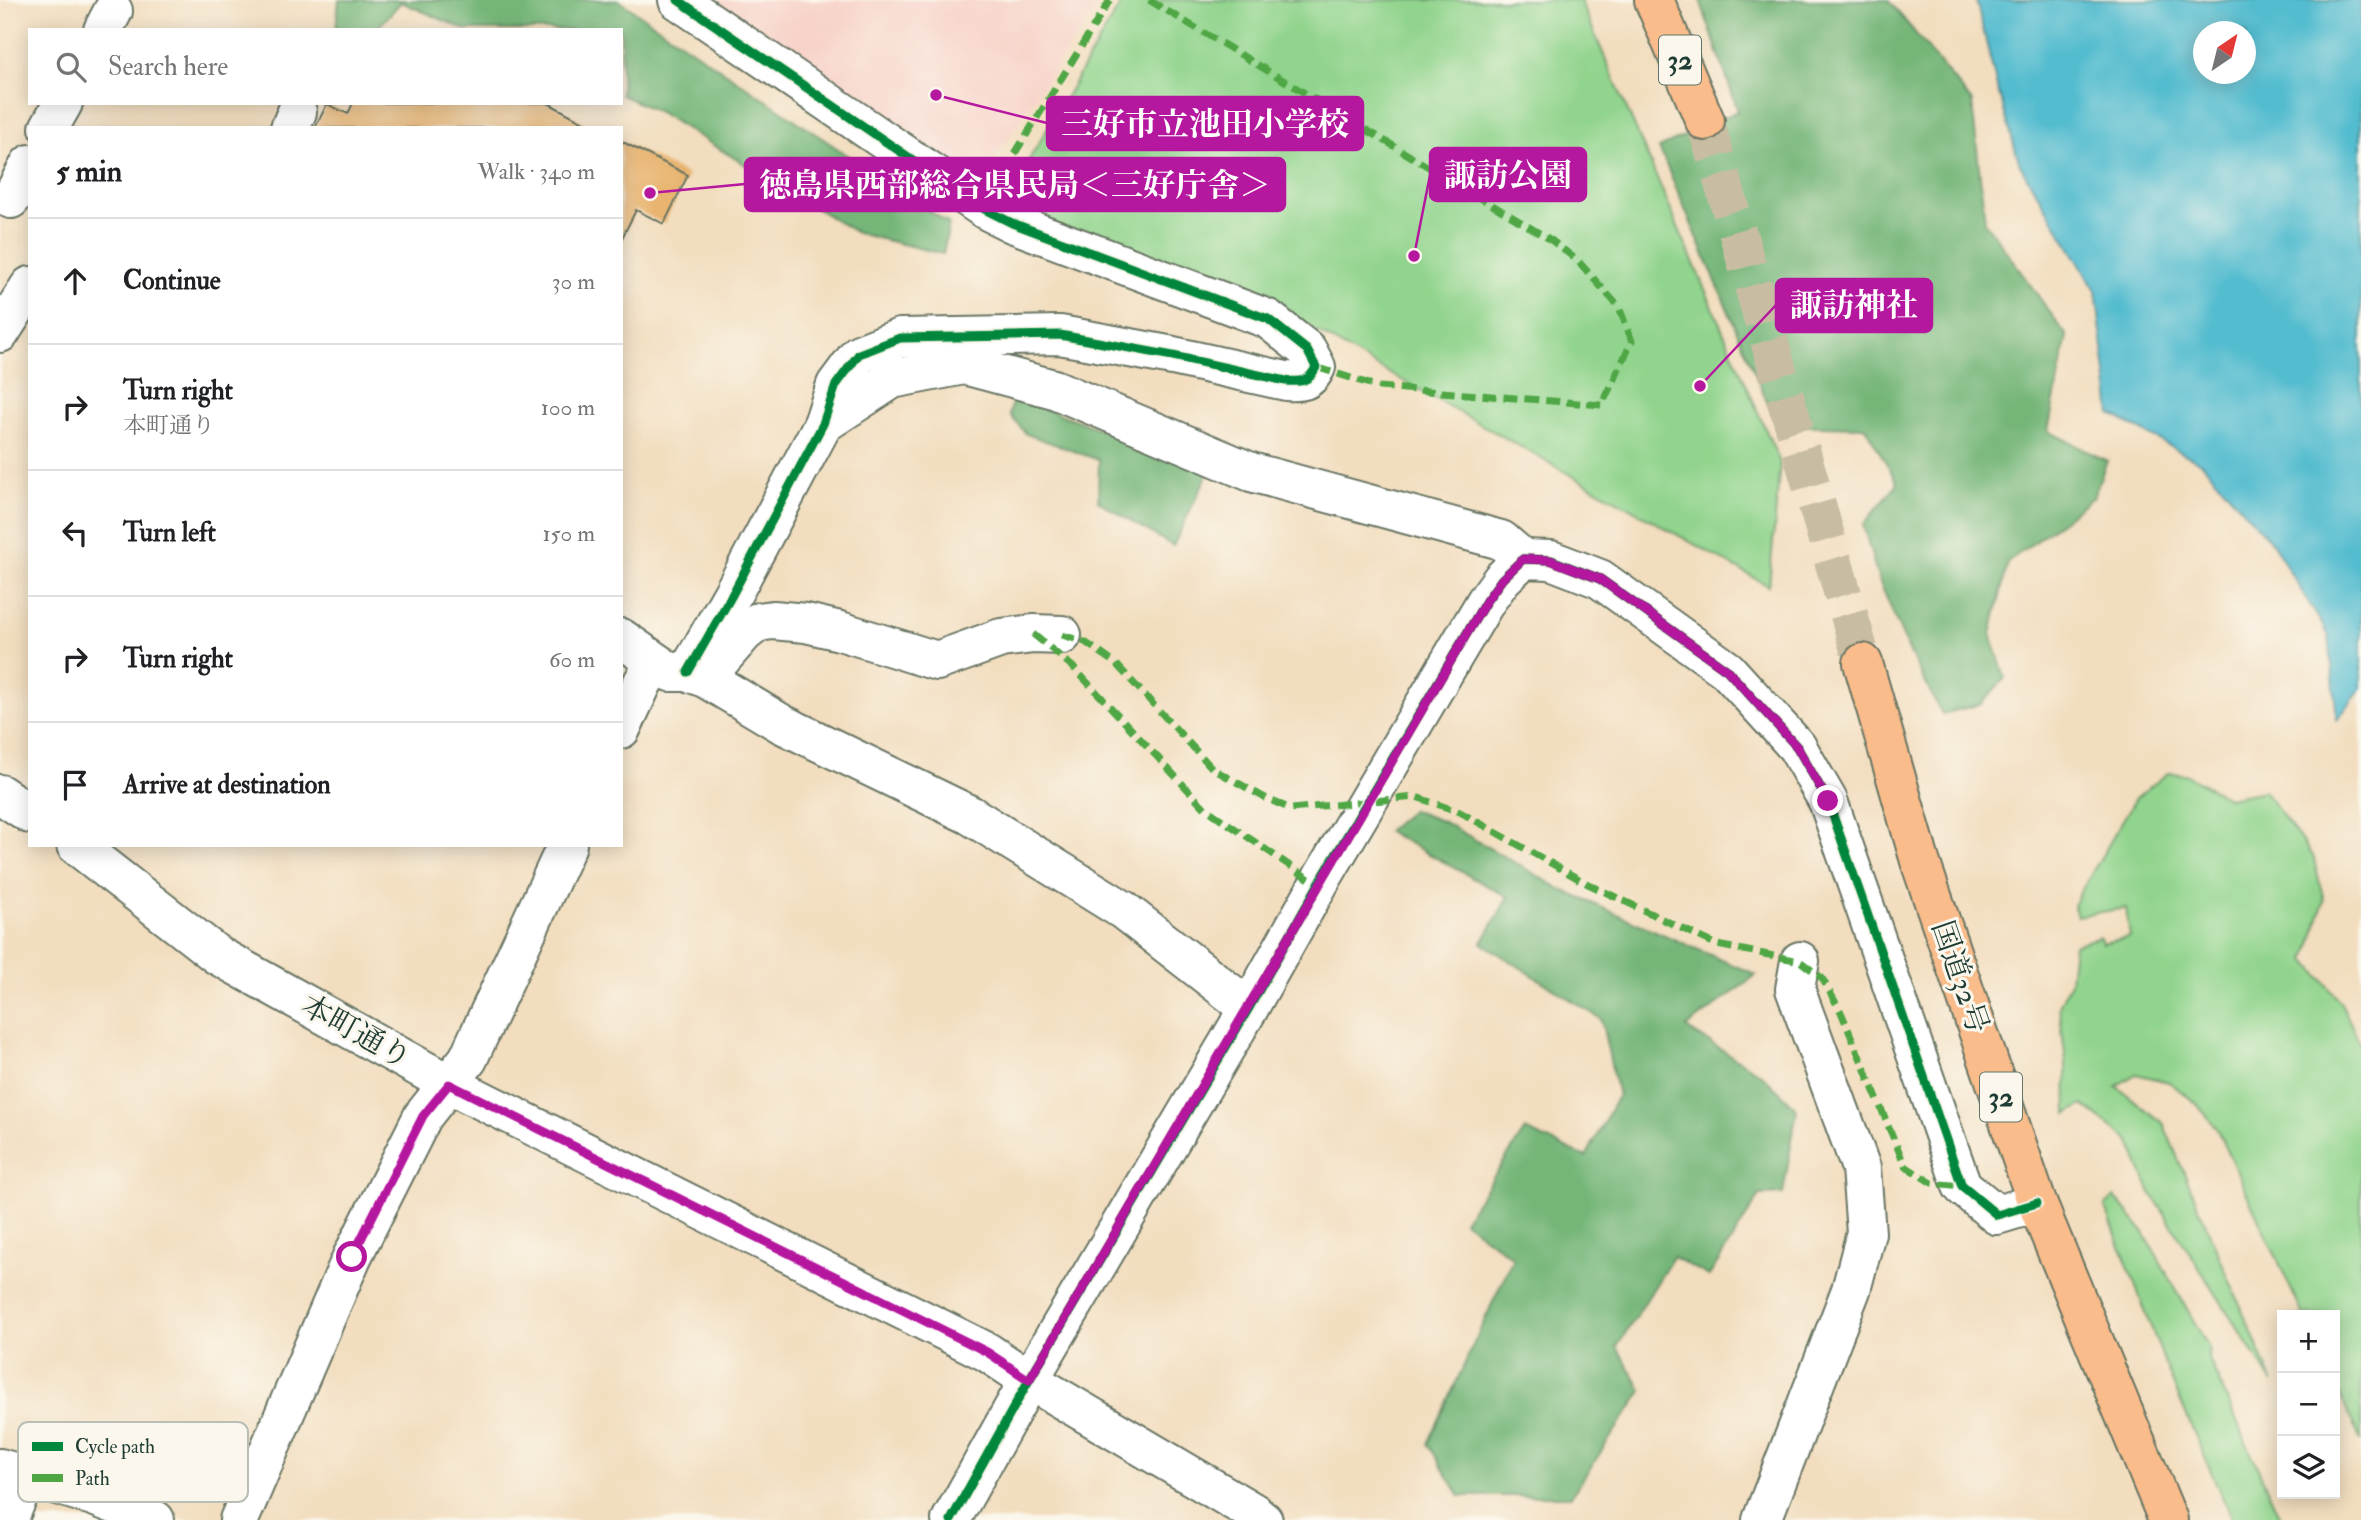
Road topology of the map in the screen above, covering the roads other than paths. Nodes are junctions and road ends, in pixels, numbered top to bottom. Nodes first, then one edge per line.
1 (678, 0) edge
2 (1654, 0) edge
3 (62, 105) edge
4 (1705, 121) tunnel mouth
5 (50, 126) edge
6 (28, 168) edge
7 (13, 201) edge
8 (28, 289) edge
9 (0, 333) edge
10 (823, 424) junction
11 (1523, 559) junction
12 (1062, 635) dead end
13 (623, 639) edge
14 (1863, 663) tunnel mouth
15 (683, 671) junction
16 (623, 725) edge
17 (0, 794) edge
18 (28, 813) edge
19 (79, 847) edge
20 (566, 847) edge
21 (1800, 961) dead end
22 (1249, 1008) junction
23 (449, 1084) junction
24 (2037, 1203) junction
25 (1029, 1380) junction
26 (14, 1472) edge
27 (248, 1499) edge
28 (108, 1502) edge
29 (247, 1502) edge
30 (8, 1520) edge
31 (155, 1520) edge
32 (239, 1520) edge
33 (951, 1520) edge
34 (1263, 1520) edge
35 (1762, 1520) edge
36 (2168, 1520) edge

1 - 10 street
2 - 4 highway, 32
3 - 5 street
6 - 7 street
8 - 9 street
10 - 11 street
10 - 15 street
11 - 22 street
11 - 24 street
12 - 15 street
13 - 15 street
14 - 24 highway, 国道32号 / 32
15 - 16 street
15 - 22 street
17 - 18 street
19 - 23 street, 本町通り
20 - 23 street
21 - 35 street
22 - 25 street
23 - 25 street, 本町通り
23 - 27 street
24 - 36 highway, 国道32号 / 32
25 - 33 street
25 - 34 street, 本町通り
26 - 30 street
28 - 31 street
29 - 32 street

